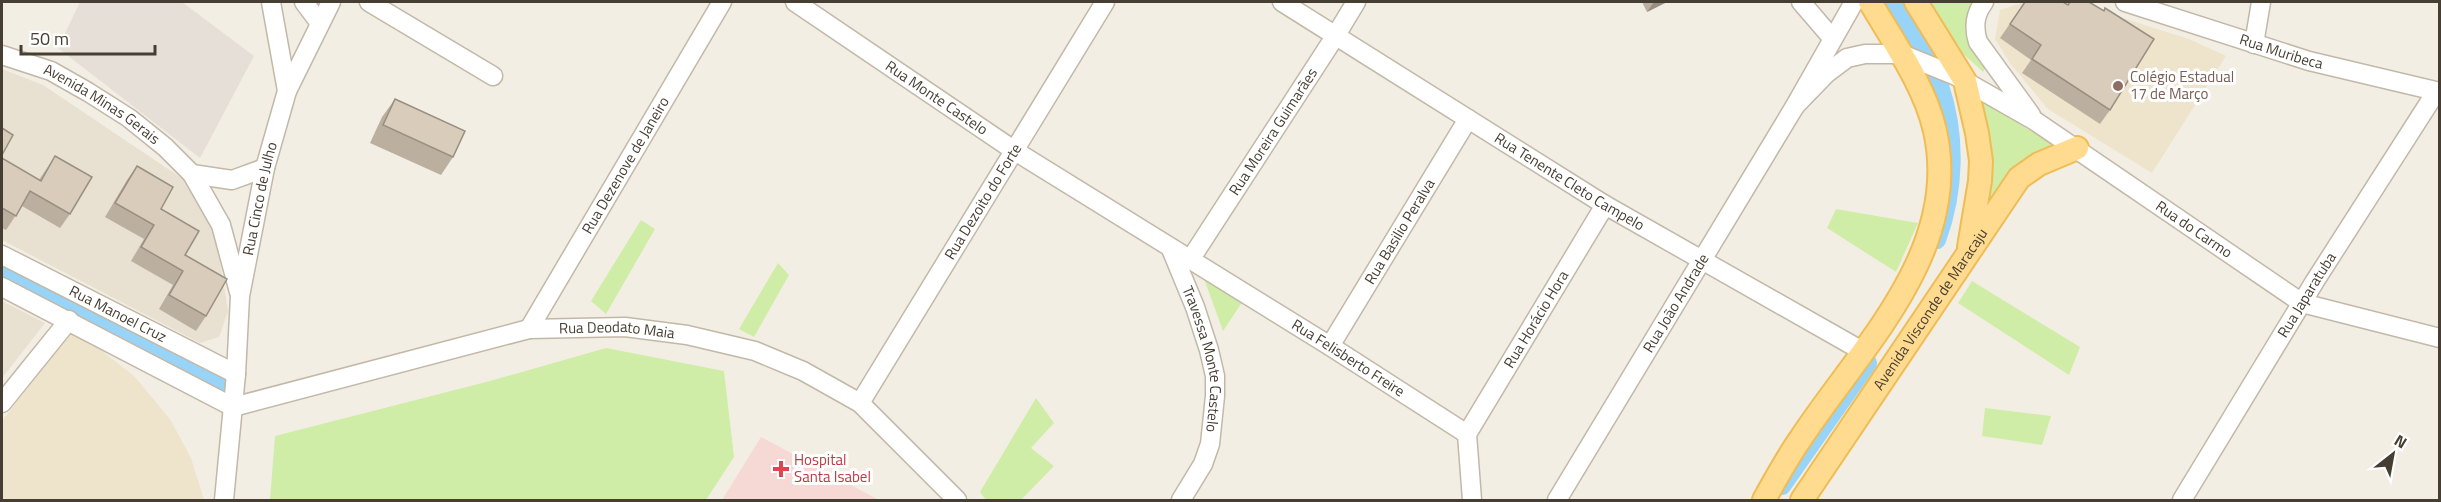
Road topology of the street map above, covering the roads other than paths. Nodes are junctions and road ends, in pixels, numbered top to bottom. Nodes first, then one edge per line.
1 (271, 2) edge
2 (304, 2) edge
3 (331, 2) edge
4 (369, 2) edge
5 (722, 2) edge
6 (795, 2) edge
7 (1105, 2) edge
8 (1282, 2) edge
9 (1356, 2) edge
10 (1801, 2) edge
11 (1854, 2) edge
12 (1870, 2) edge
13 (1916, 2) edge
14 (1984, 2) edge
15 (2126, 2) edge
16 (2261, 2) edge
17 (319, 21) junction
18 (1336, 35) junction
19 (1832, 38) junction
20 (2254, 44) junction
21 (2, 55) edge
22 (1910, 58) junction
23 (493, 76) dead end
24 (1961, 79) junction
25 (287, 91) junction
26 (2438, 92) edge
27 (1795, 106) junction
28 (1468, 119) junction
29 (2035, 121) junction
30 (2078, 148) junction
31 (1015, 151) junction
32 (265, 168) junction
33 (192, 174) junction
34 (1605, 205) junction
35 (1171, 249) junction
36 (2, 255) edge
37 (1967, 258) junction
38 (1190, 260) junction
39 (1702, 262) junction
40 (2, 287) edge
41 (240, 297) junction
42 (2302, 303) junction
43 (69, 320) junction
44 (529, 329) junction
45 (2439, 338) edge
46 (1330, 346) junction
47 (1864, 352) junction
48 (236, 374) junction
49 (2, 402) edge
50 (860, 403) junction
51 (233, 407) junction
52 (1467, 434) junction
53 (1564, 498) edge
54 (224, 501) edge
55 (957, 501) edge
56 (1181, 501) edge
57 (1472, 501) edge
58 (1764, 501) edge
59 (1802, 501) edge
60 (2182, 501) edge

1 - 25 street
2 - 17 street
3 - 17 street, Rua Cinco de Julho
4 - 23 street
5 - 44 street, Rua Dezenove de Janeiro
6 - 31 street, Rua Monte Castelo
7 - 31 street, Rua Dezoito do Forte
8 - 18 street, Rua Tenente Cleto Campelo
9 - 18 street, Rua Moreira Guimarães
10 - 19 street
11 - 19 street, Rua João Andrade
12 - 22 main road, Avenida Visconde de Maracaju
13 - 24 main road, Avenida Visconde de Maracaju
14 - 29 street
15 - 20 street, Rua Muribeca
16 - 20 street
17 - 25 street, Rua Cinco de Julho
18 - 28 street, Rua Tenente Cleto Campelo
18 - 38 street, Rua Moreira Guimarães
19 - 27 street, Rua João Andrade
20 - 26 street, Rua Muribeca
21 - 33 street, Avenida Minas Gerais
22 - 24 street, Rua do Carmo
22 - 27 street, Rua João Andrade
22 - 47 main road, Avenida Visconde de Maracaju
24 - 29 street, Rua do Carmo
24 - 37 main road, Avenida Visconde de Maracaju
25 - 32 street, Rua Cinco de Julho
26 - 42 street, Rua Japaratuba
27 - 39 street, Rua João Andrade
28 - 34 street, Rua Tenente Cleto Campelo
28 - 46 street, Rua Basilio Peralva
29 - 30 street, Rua do Carmo
30 - 37 main road
30 - 42 street, Rua do Carmo
31 - 35 street, Rua Monte Castelo
31 - 50 street, Rua Dezoito do Forte
32 - 33 street
32 - 41 street, Rua Cinco de Julho
33 - 41 street, Avenida Minas Gerais
34 - 39 street, Rua Tenente Cleto Campelo
34 - 52 street, Rua Horácio Hora
35 - 38 street, Rua Felisberto Freire
35 - 56 street, Travessa Monte Castelo
36 - 48 street, Rua Manoel Cruz
37 - 59 main road, Avenida Visconde de Maracaju
38 - 46 street, Rua Felisberto Freire
39 - 47 street, Rua Tenente Cleto Campelo
39 - 53 street, Rua João Andrade
40 - 43 street, Rua Manoel Cruz
41 - 48 street, Rua Cinco de Julho
42 - 45 street, Rua do Carmo
42 - 60 street, Rua Japaratuba
43 - 49 street
43 - 51 street, Rua Manoel Cruz
44 - 50 street, Rua Deodato Maia
44 - 51 street, Rua Deodato Maia
46 - 52 street, Rua Felisberto Freire
47 - 58 main road, Avenida Visconde de Maracaju
48 - 51 street, Rua Cinco de Julho
50 - 55 street, Rua Deodato Maia
51 - 54 street
52 - 57 street

